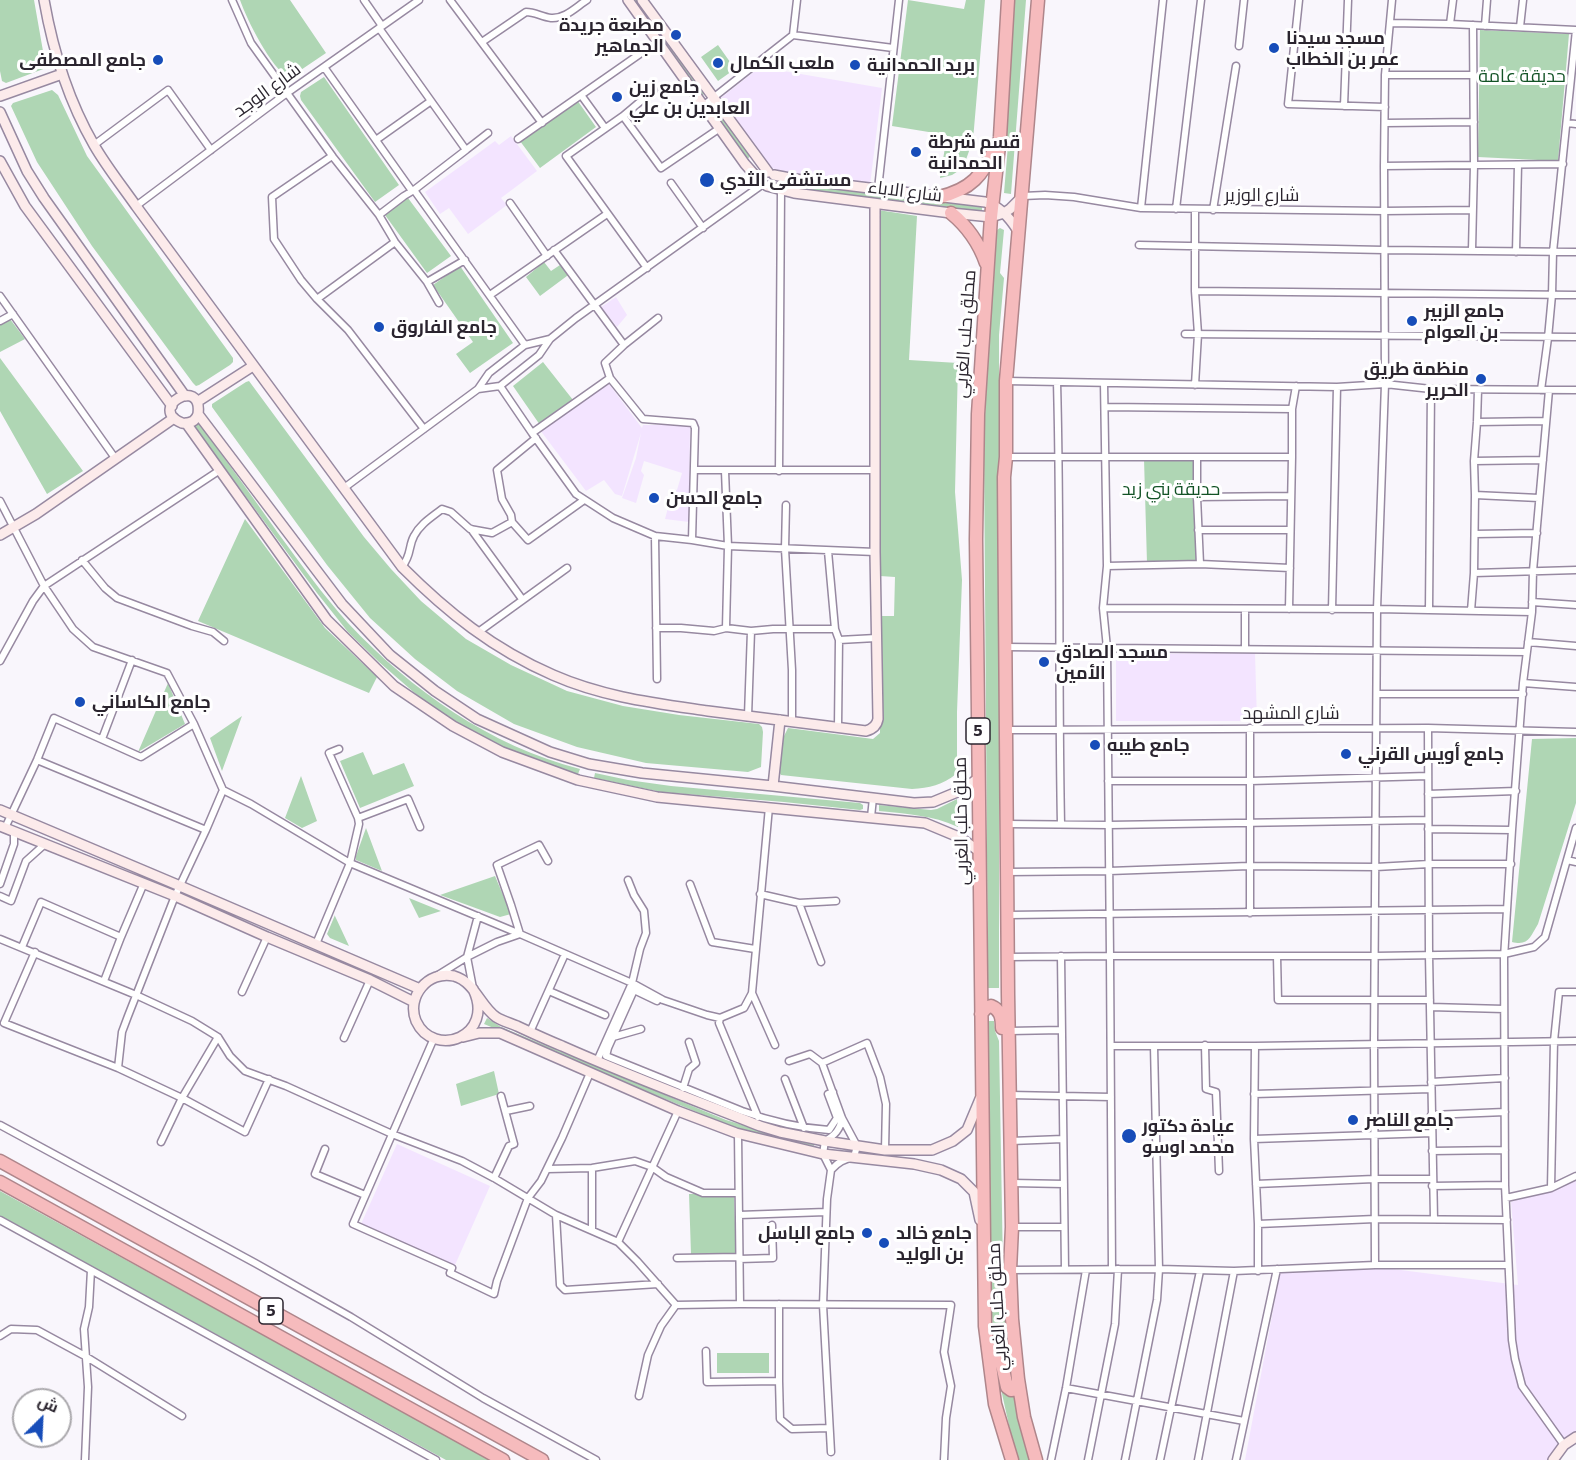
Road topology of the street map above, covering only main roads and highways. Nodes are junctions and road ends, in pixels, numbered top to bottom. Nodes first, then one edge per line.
1 (44, 0) edge
2 (628, 0) edge
3 (642, 0) edge
4 (1008, 0) edge
5 (1038, 0) edge
6 (62, 74) junction
7 (0, 96) edge
8 (0, 112) edge
9 (1000, 137) junction
10 (755, 155) junction
11 (0, 162) edge
12 (745, 164) junction
13 (771, 173) junction
14 (795, 179) junction
15 (763, 184) junction
16 (794, 193) junction
17 (920, 195) junction
18 (1023, 196) junction
19 (939, 197) junction
20 (875, 204) junction
21 (919, 209) junction
22 (992, 211) junction
23 (951, 213) junction
24 (1004, 213) junction
25 (1018, 231) junction
26 (988, 272) junction
27 (253, 366) junction
28 (185, 396) junction
29 (197, 402) junction
30 (171, 406) junction
31 (198, 414) junction
32 (174, 418) junction
33 (186, 423) junction
34 (0, 535) edge
35 (780, 720) junction
36 (589, 764) junction
37 (979, 778) junction
38 (585, 782) junction
39 (773, 786) junction
40 (0, 810) edge
41 (6, 829) edge
42 (980, 852) junction
43 (420, 988) junction
44 (473, 989) junction
45 (414, 1002) junction
46 (981, 1014) junction
47 (458, 1038) junction
48 (1010, 1058) junction
49 (982, 1094) junction
50 (0, 1161) edge
51 (0, 1182) edge
52 (983, 1233) junction
53 (987, 1342) junction
54 (1018, 1379) junction
55 (1576, 1437) edge
56 (503, 1460) edge
57 (542, 1460) edge
58 (1012, 1460) edge
59 (1036, 1460) edge
60 (1553, 1460) edge

1 - 6 main road
2 - 12 main road, شارع الاباء
3 - 10 main road
4 - 9 highway, محلق حلب الغربي / 5
5 - 18 highway, محلق حلب الغربي / 5
6 - 7 main road
6 - 27 main road
8 - 28 main road
9 - 19 highway
9 - 22 highway, محلق حلب الغربي / 5
10 - 12 main road
10 - 13 main road
11 - 30 main road
12 - 15 main road, شارع الاباء
13 - 14 main road, شارع الاباء
13 - 15 main road
14 - 16 main road
14 - 17 main road, شارع الاباء
15 - 16 main road, شارع الاباء
16 - 20 main road, شارع الاباء
17 - 19 main road, شارع الاباء
17 - 21 main road
18 - 24 main road
18 - 25 highway, محلق حلب الغربي / 5
19 - 22 main road, شارع الاباء
20 - 21 main road, شارع الاباء
20 - 35 main road
21 - 23 main road, شارع الاباء
22 - 23 main road, شارع الاباء
22 - 24 main road
22 - 26 highway, محلق حلب الغربي / 5
23 - 26 highway
24 - 25 main road
25 - 48 highway, محلق حلب الغربي / 5
26 - 37 highway, محلق حلب الغربي / 5
27 - 29 main road
27 - 35 main road
28 - 29 main road
28 - 30 main road
29 - 31 main road
30 - 32 main road
31 - 33 main road
31 - 36 main road
32 - 33 main road
32 - 34 main road
33 - 38 main road
35 - 39 main road
36 - 38 main road
36 - 39 main road
37 - 39 main road
37 - 42 highway, محلق حلب الغربي / 5
38 - 42 main road
40 - 43 main road
41 - 45 main road
42 - 46 highway, محلق حلب الغربي / 5
43 - 44 main road
43 - 45 main road
44 - 47 main road
44 - 49 main road
45 - 47 main road
46 - 48 highway
46 - 49 highway, محلق حلب الغربي / 5
47 - 52 main road
48 - 54 highway, محلق حلب الغربي / 5
49 - 52 highway, محلق حلب الغربي / 5
50 - 57 highway, 5
51 - 56 highway, 5
52 - 53 highway, محلق حلب الغربي / 5
53 - 54 highway
53 - 58 highway, محلق حلب الغربي / 5
54 - 59 highway, محلق حلب الغربي / 5
55 - 60 main road

